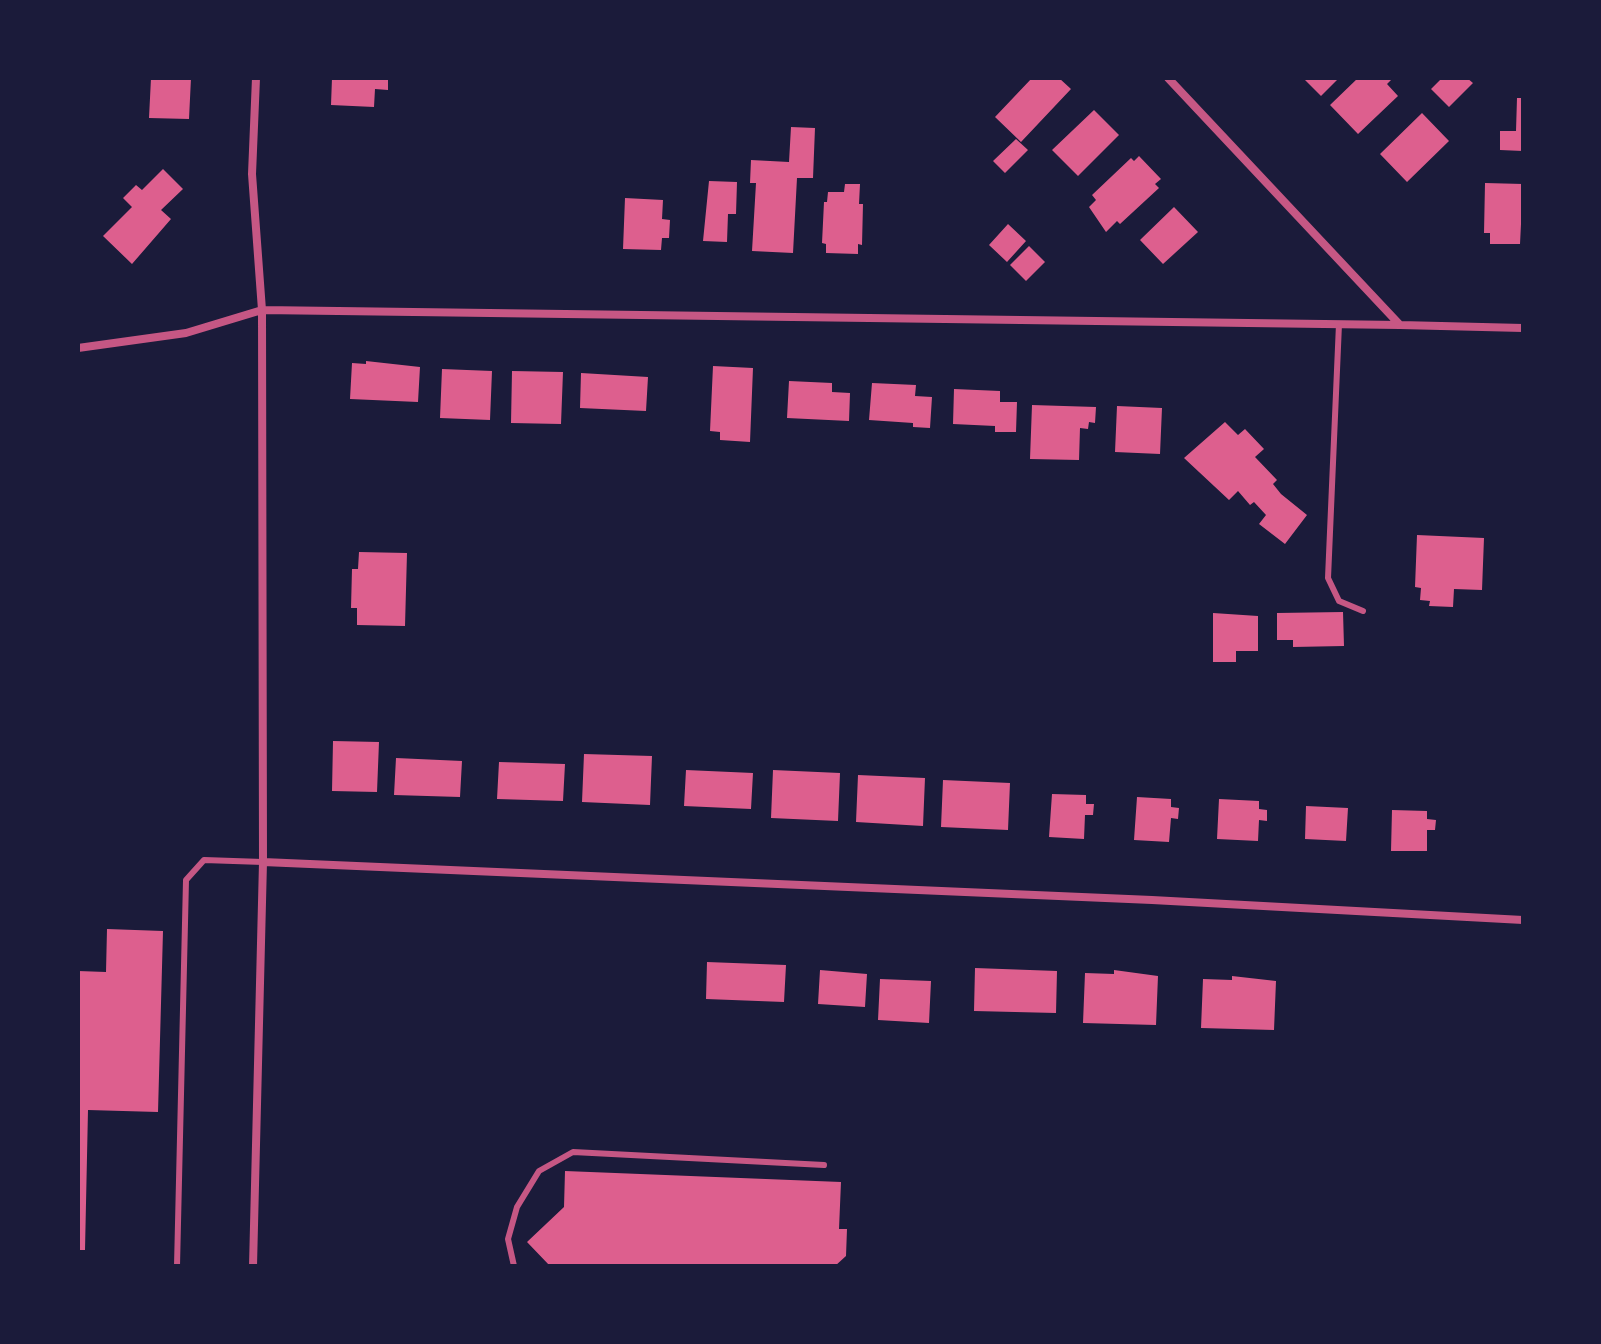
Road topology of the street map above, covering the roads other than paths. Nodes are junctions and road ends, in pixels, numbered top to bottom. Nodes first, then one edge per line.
1 (256, 78) edge
2 (1168, 78) edge
3 (262, 310) junction
4 (1339, 324) junction
5 (1400, 325) junction
6 (1523, 328) edge
7 (78, 348) edge
8 (1363, 611) dead end
9 (263, 862) junction
10 (1523, 920) edge
11 (824, 1165) dead end
12 (177, 1266) edge
13 (253, 1266) edge
14 (514, 1266) edge

1 - 3 street
2 - 5 street
3 - 4 street
3 - 7 street
3 - 9 street
4 - 5 street
4 - 8 lane
5 - 6 street
9 - 10 street
9 - 12 lane
9 - 13 street
11 - 14 lane

